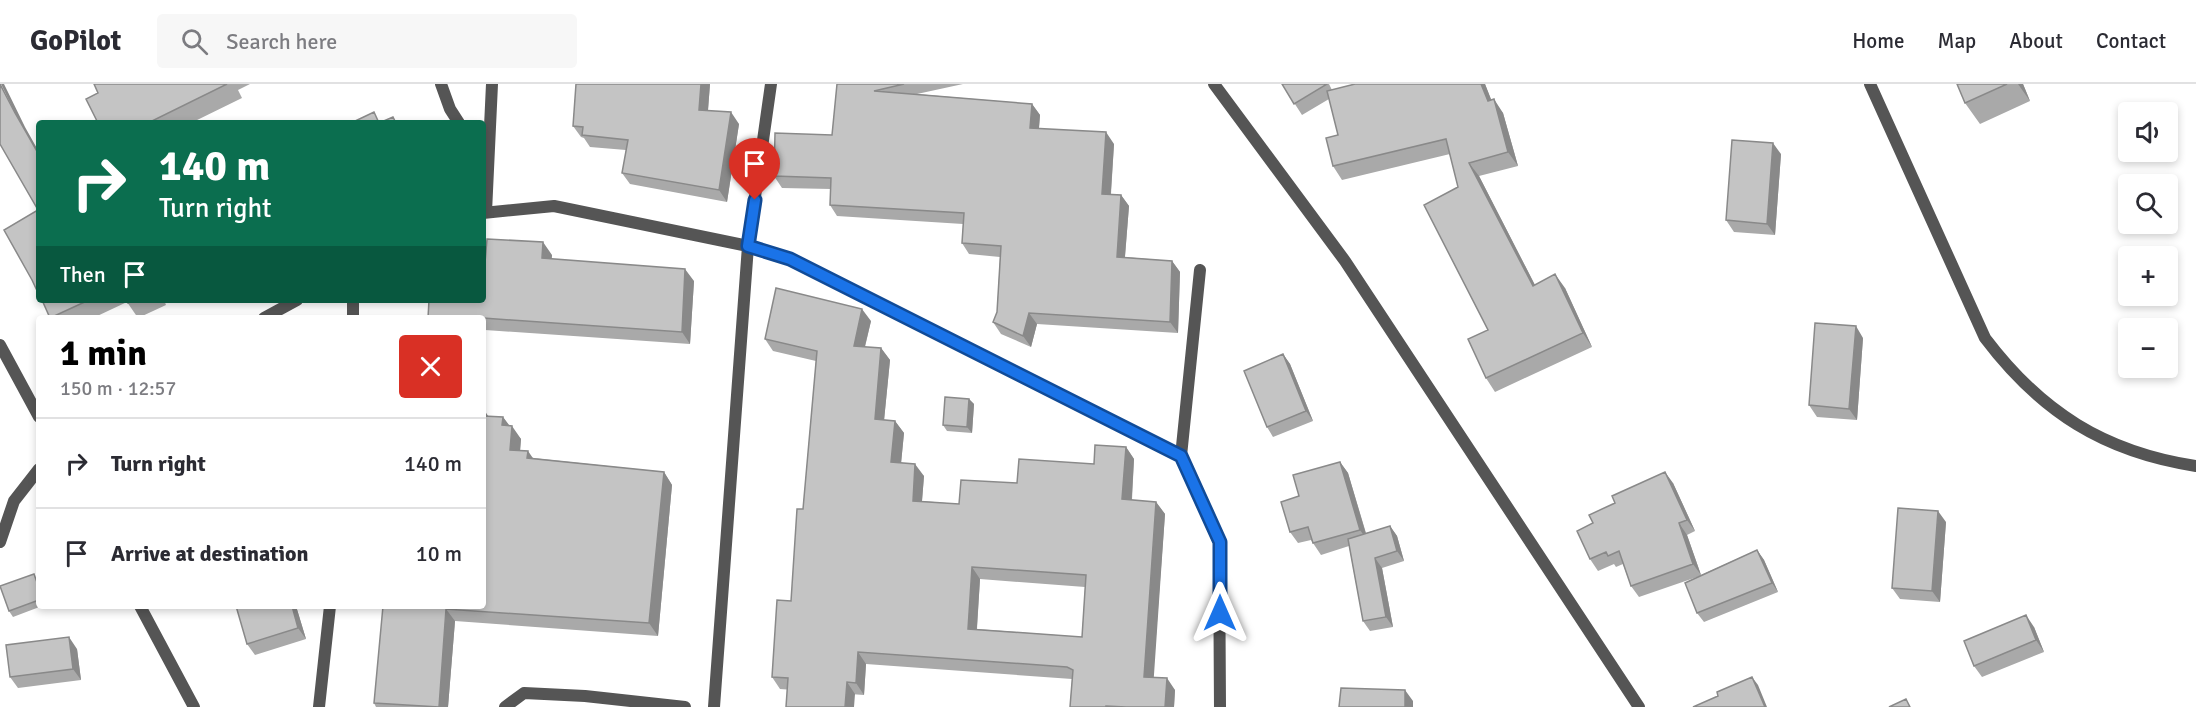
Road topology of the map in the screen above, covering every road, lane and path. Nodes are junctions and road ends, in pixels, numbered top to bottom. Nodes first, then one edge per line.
1 (441, 84) edge
2 (492, 84) edge
3 (771, 84) edge
4 (1214, 84) edge
5 (1870, 84) edge
6 (457, 120) edge
7 (486, 163) edge
8 (486, 213) edge
9 (748, 246) junction
10 (1200, 270) dead end
11 (292, 303) edge
12 (270, 315) edge
13 (0, 345) edge
14 (36, 411) edge
15 (1181, 456) junction
16 (2196, 466) edge
17 (36, 473) edge
18 (0, 542) edge
19 (142, 609) edge
20 (330, 609) edge
21 (194, 707) edge
22 (319, 707) edge
23 (505, 707) edge
24 (685, 707) edge
25 (714, 707) edge
26 (1220, 707) edge
27 (1639, 707) edge

1 - 6 street
2 - 7 street
3 - 9 street
4 - 27 street
5 - 16 street
8 - 9 street
9 - 15 street
9 - 25 street
10 - 15 street
11 - 12 street
13 - 14 street
15 - 26 street
17 - 18 street
19 - 21 street
20 - 22 street
23 - 24 street

